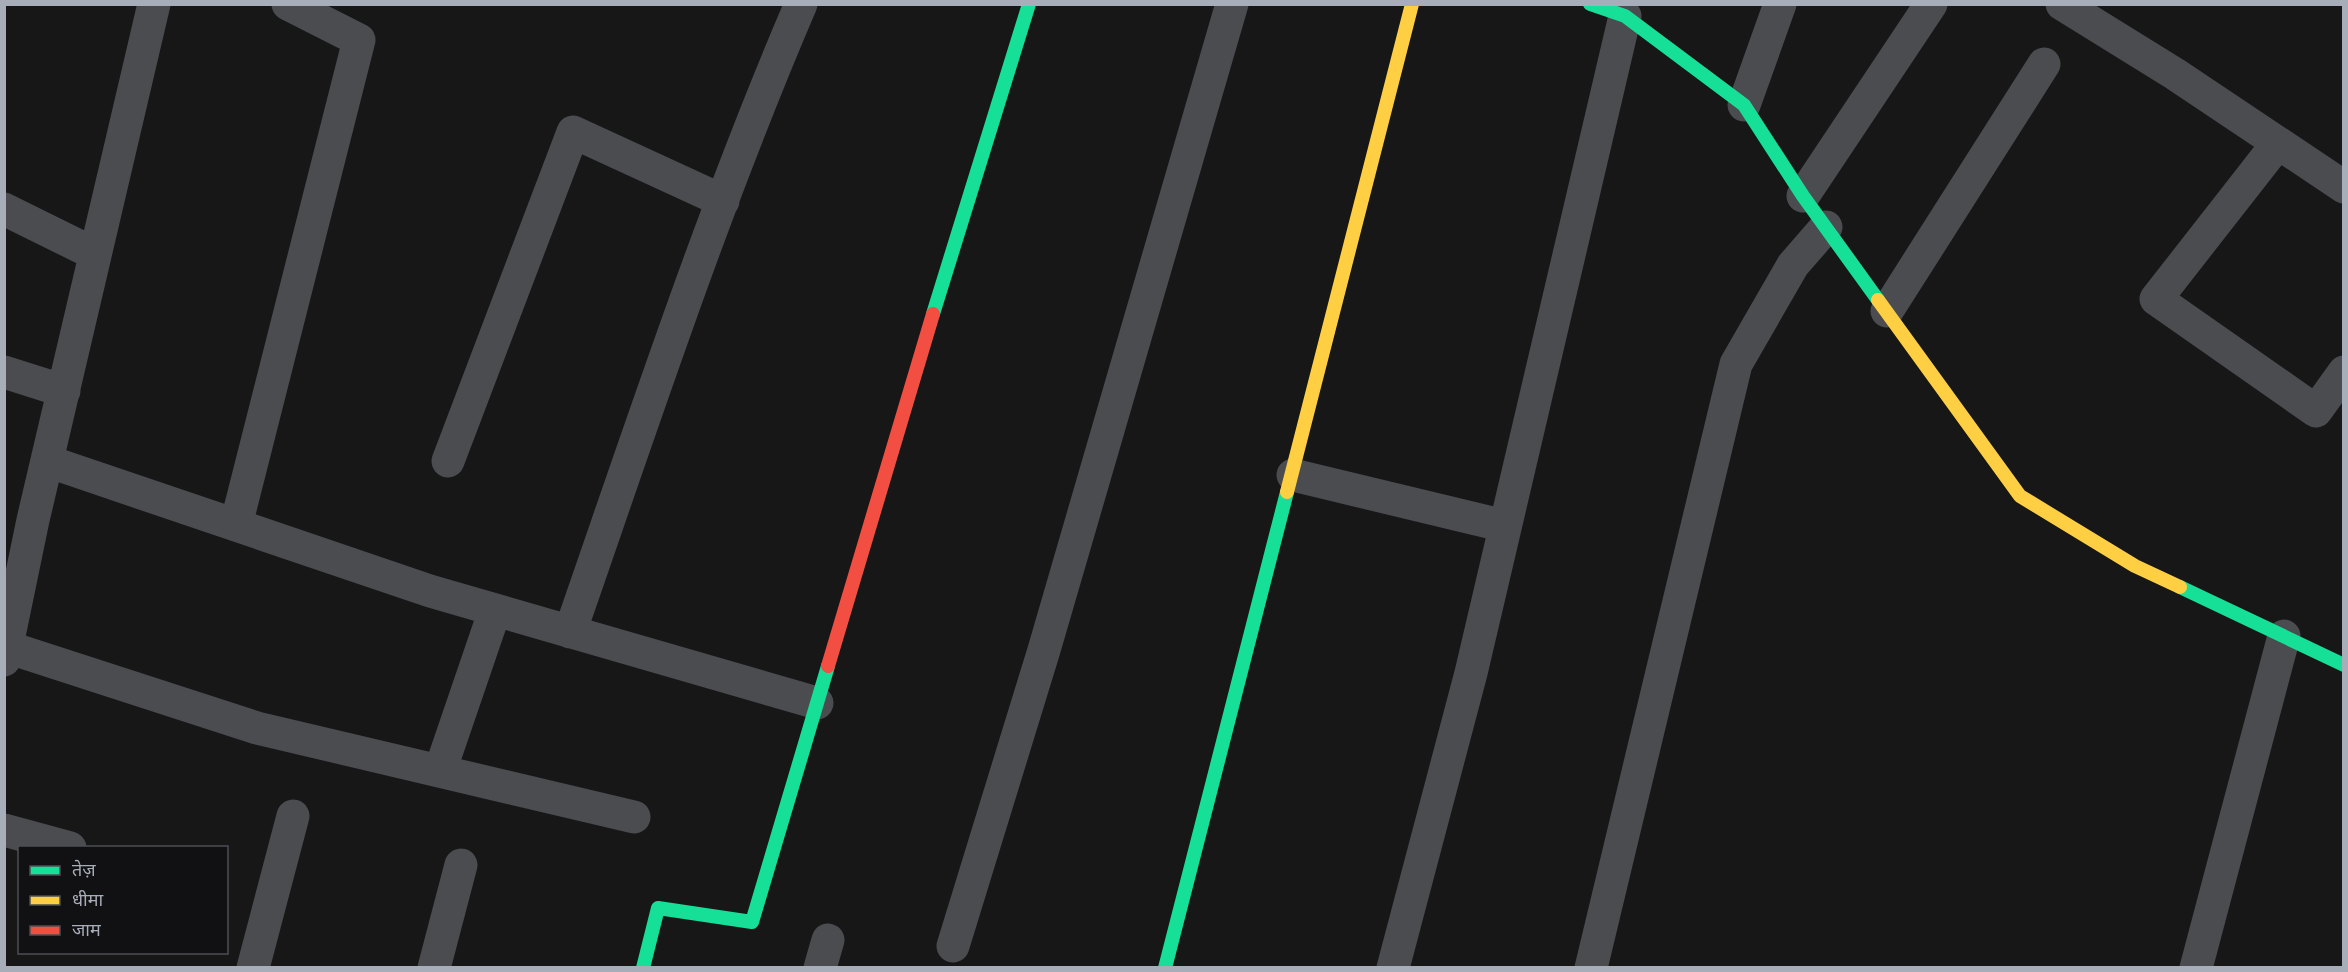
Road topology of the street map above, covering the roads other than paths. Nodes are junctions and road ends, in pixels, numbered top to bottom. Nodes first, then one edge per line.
1 (154, 4) edge
2 (288, 4) edge
3 (801, 4) edge
4 (1029, 4) edge
5 (1232, 4) edge
6 (1412, 4) edge
7 (1590, 4) edge
8 (1780, 4) edge
9 (1931, 4) edge
10 (2062, 4) edge
11 (1625, 16) junction
12 (2044, 64) dead end
13 (1744, 105) junction
14 (2278, 143) junction
15 (2343, 187) edge
16 (1803, 196) junction
17 (723, 201) junction
18 (4, 209) edge
19 (1826, 227) junction
20 (95, 254) junction
21 (1887, 311) junction
22 (4, 372) edge
23 (2343, 372) edge
24 (63, 391) junction
25 (47, 461) junction
26 (448, 461) dead end
27 (1293, 475) junction
28 (236, 525) junction
29 (1505, 526) junction
30 (10, 608) edge
31 (495, 610) junction
32 (570, 632) junction
33 (2284, 636) junction
34 (6, 654) edge
35 (2343, 665) edge
36 (817, 703) junction
37 (440, 771) junction
38 (293, 816) dead end
39 (634, 817) dead end
40 (4, 830) edge
41 (63, 846) edge
42 (461, 865) dead end
43 (953, 946) dead end
44 (253, 968) edge
45 (434, 968) edge
46 (643, 968) edge
47 (1165, 968) edge
48 (1393, 968) edge
49 (1591, 968) edge
50 (2196, 968) edge

1 - 20 street
2 - 28 street
3 - 17 street
4 - 36 street
5 - 43 street
6 - 27 street
7 - 11 street
8 - 13 street
9 - 16 street
10 - 14 street
11 - 13 street
11 - 29 street
12 - 21 street
13 - 16 street
14 - 15 street
14 - 23 street
16 - 19 street
17 - 26 street
17 - 32 street
18 - 20 street
19 - 21 street
19 - 49 street
20 - 24 street
21 - 33 street
22 - 24 street
24 - 25 street
25 - 28 street
25 - 30 street
27 - 29 street
27 - 47 street
28 - 31 street
29 - 48 street
30 - 34 street
31 - 32 street
31 - 37 street
32 - 36 street
33 - 35 street
33 - 50 street
34 - 37 street
36 - 46 street
37 - 39 street
38 - 44 street
40 - 41 street
42 - 45 street

